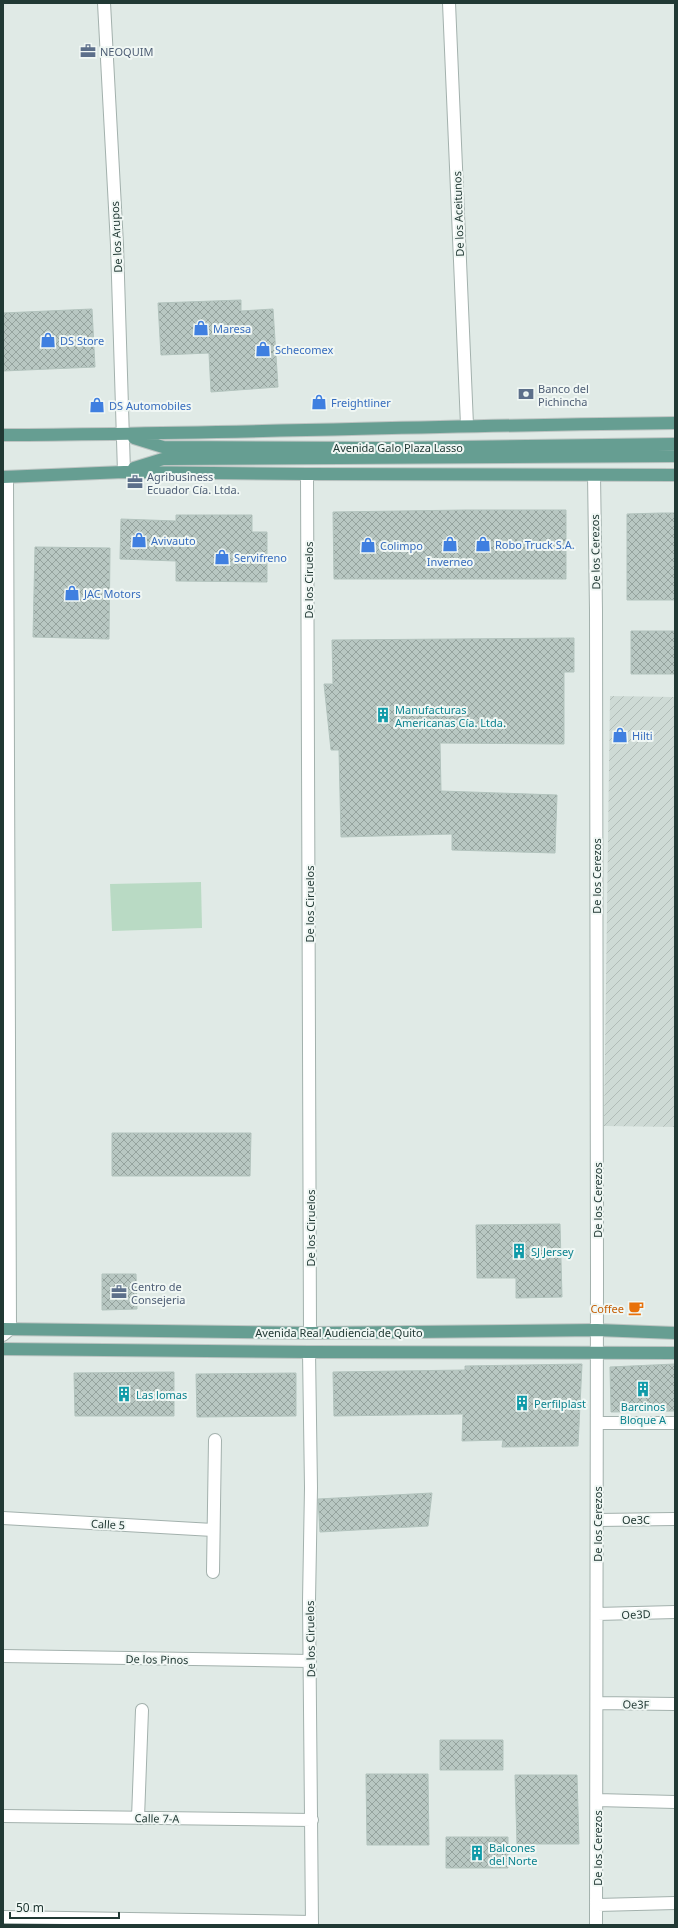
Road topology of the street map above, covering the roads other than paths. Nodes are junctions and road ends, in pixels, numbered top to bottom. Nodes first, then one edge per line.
1 (104, 3) edge
2 (450, 3) edge
3 (675, 423) edge
4 (467, 425) junction
5 (3, 435) edge
6 (123, 435) junction
7 (675, 444) edge
8 (675, 456) edge
9 (124, 472) junction
10 (307, 474) junction
11 (594, 475) junction
12 (675, 475) edge
13 (5, 477) edge
14 (6, 899) edge
15 (6, 1040) edge
16 (6, 1182) edge
17 (597, 1330) junction
18 (5, 1331) edge
19 (310, 1333) junction
20 (675, 1333) edge
21 (3, 1349) edge
22 (309, 1352) junction
23 (597, 1352) junction
24 (675, 1353) edge
25 (597, 1423) junction
26 (675, 1423) edge
27 (215, 1440) dead end
28 (3, 1518) edge
29 (675, 1519) edge
30 (597, 1520) junction
31 (213, 1530) junction
32 (213, 1572) dead end
33 (675, 1612) edge
34 (597, 1614) junction
35 (3, 1656) edge
36 (310, 1661) junction
37 (597, 1703) junction
38 (675, 1704) edge
39 (142, 1710) dead end
40 (597, 1800) junction
41 (675, 1802) edge
42 (3, 1816) edge
43 (138, 1818) junction
44 (312, 1820) junction
45 (675, 1902) edge
46 (597, 1905) junction
47 (3, 1917) edge
48 (312, 1924) edge
49 (596, 1925) edge

1 - 6 street, De los Arupos
2 - 4 street, De los Aceitunos
3 - 4 main road, Avenida Galo Plaza Lasso
4 - 6 main road, Avenida Galo Plaza Lasso
5 - 6 main road, Avenida Galo Plaza Lasso
6 - 7 main road, Avenida Galo Plaza Lasso
6 - 9 street, De los Arupos
8 - 9 main road, Avenida Galo Plaza Lasso
9 - 10 main road, Avenida Galo Plaza Lasso
9 - 13 main road, Avenida Galo Plaza Lasso
10 - 11 main road, Avenida Galo Plaza Lasso
10 - 19 street, De los Ciruelos
11 - 12 main road, Avenida Galo Plaza Lasso
11 - 17 street, De los Cerezos
13 - 14 street
14 - 15 street
15 - 16 street
16 - 18 street
17 - 19 main road, Avenida Real Audiencia de Quito
17 - 20 main road, Avenida Real Audiencia de Quito
17 - 23 street, De los Cerezos
18 - 19 main road, Avenida Real Audiencia de Quito
21 - 22 main road, Avenida Real Audiencia de Quito
22 - 23 main road, Avenida Real Audiencia de Quito
22 - 36 street, De los Ciruelos
23 - 24 main road, Avenida Real Audiencia de Quito
23 - 25 street, De los Cerezos
25 - 26 street
25 - 30 street, De los Cerezos
27 - 31 street
28 - 31 street, Calle 5
29 - 30 street, Oe3C
30 - 34 street, De los Cerezos
31 - 32 street
33 - 34 street, Oe3D
34 - 37 street, De los Cerezos
35 - 36 street, De los Pinos
36 - 44 street, De los Ciruelos
37 - 38 street, Oe3F
37 - 40 street, De los Cerezos
39 - 43 street
40 - 41 street
40 - 46 street, De los Cerezos
42 - 43 street, Calle 7-A
43 - 44 street, Calle 7-A
44 - 48 street, De los Ciruelos
45 - 46 street
46 - 49 street, De los Cerezos
47 - 48 street

